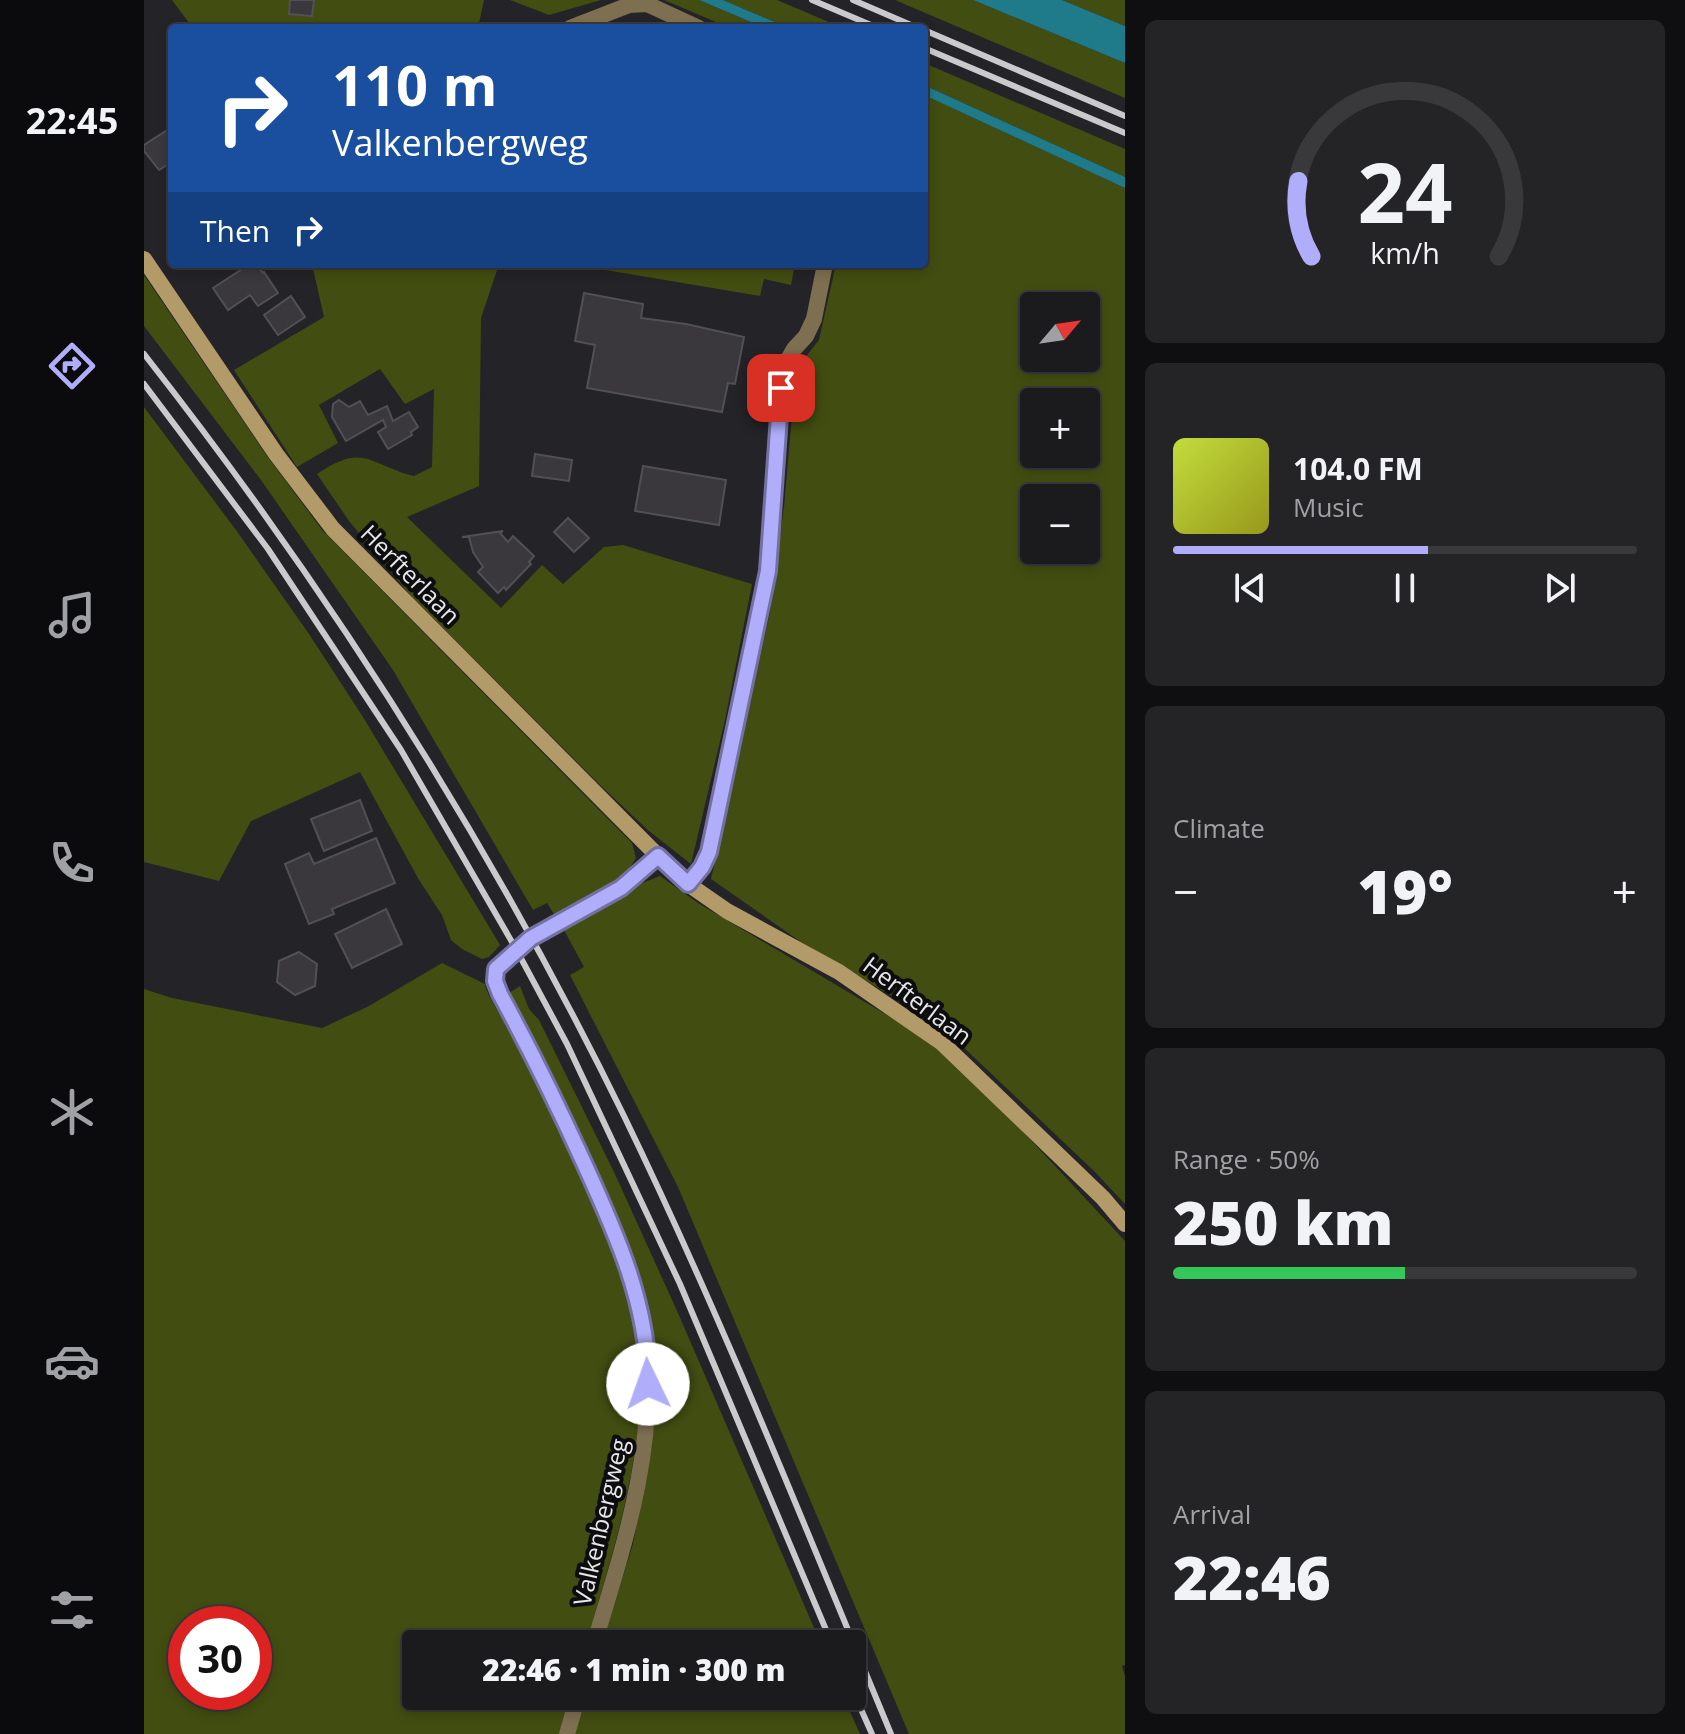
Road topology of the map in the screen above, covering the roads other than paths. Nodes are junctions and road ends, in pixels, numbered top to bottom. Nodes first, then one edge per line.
1 (580, 24) edge
2 (690, 24) edge
3 (144, 259) edge
4 (824, 268) edge
5 (658, 856) junction
6 (688, 884) junction
7 (1125, 1224) edge
8 (598, 1630) edge
9 (574, 1710) edge
10 (567, 1734) edge

1 - 2 street
3 - 5 street, Herfterlaan
4 - 6 street
5 - 6 street, Herfterlaan
5 - 8 street, Valkenbergweg
6 - 7 street, Herfterlaan
9 - 10 street

